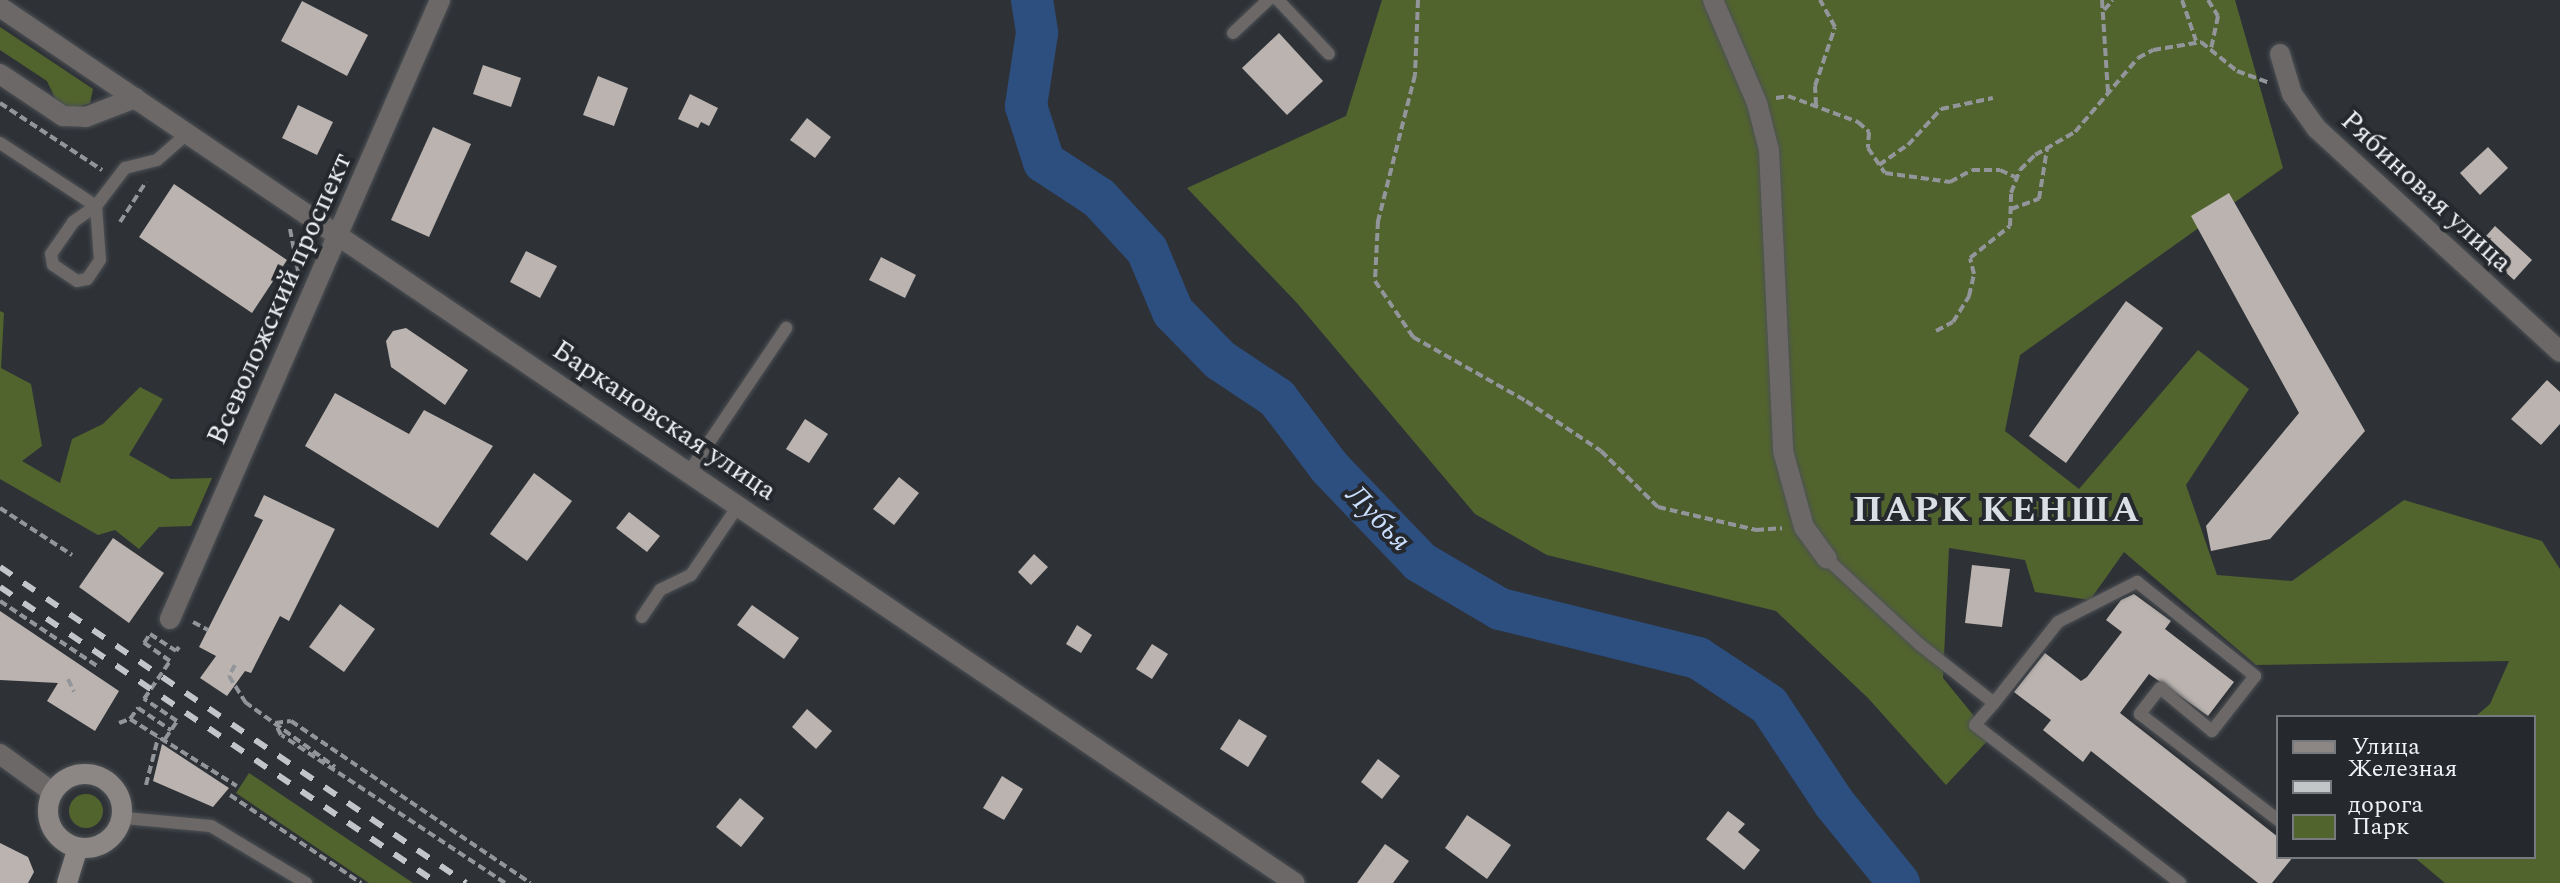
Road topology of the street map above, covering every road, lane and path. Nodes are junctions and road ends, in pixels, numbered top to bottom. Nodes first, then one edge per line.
1 (440, 0) edge
2 (1268, 0) edge
3 (1278, 0) edge
4 (1418, 0) edge
5 (1713, 0) edge
6 (1820, 0) edge
7 (2102, 0) edge
8 (2113, 0) edge
9 (2182, 0) edge
10 (2208, 0) edge
11 (0, 7) edge
12 (2104, 10) junction
13 (1233, 33) dead end
14 (2196, 41) junction
15 (2211, 48) junction
16 (1329, 54) dead end
17 (2280, 54) dead end
18 (0, 74) edge
19 (2274, 83) dead end
20 (2108, 92) junction
21 (135, 98) junction
22 (1993, 98) dead end
23 (1756, 101) junction
24 (0, 103) edge
25 (1816, 105) junction
26 (188, 133) junction
27 (0, 143) edge
28 (2047, 149) junction
29 (1879, 165) junction
30 (106, 173) dead end
31 (156, 176) dead end
32 (2017, 178) junction
33 (96, 206) junction
34 (2011, 209) junction
35 (288, 214) dead end
36 (120, 222) dead end
37 (339, 235) junction
38 (278, 273) dead end
39 (786, 328) dead end
40 (1936, 331) dead end
41 (2560, 352) edge
42 (689, 472) junction
43 (738, 506) junction
44 (0, 508) edge
45 (1804, 527) junction
46 (72, 555) dead end
47 (1827, 559) joint
48 (0, 601) edge
49 (642, 617) dead end
50 (170, 619) dead end
51 (191, 621) dead end
52 (42, 629) junction
53 (208, 630) dead end
54 (37, 635) dead end
55 (179, 647) dead end
56 (235, 665) dead end
57 (100, 668) dead end
58 (68, 679) dead end
59 (74, 692) dead end
60 (1994, 703) junction
61 (130, 719) junction
62 (119, 723) dead end
63 (275, 723) junction
64 (171, 730) junction
65 (158, 738) junction
66 (165, 739) junction
67 (0, 754) edge
68 (146, 785) dead end
69 (237, 786) dead end
70 (51, 791) junction
71 (230, 795) dead end
72 (125, 818) junction
73 (2276, 818) edge
74 (78, 848) junction
75 (67, 883) edge
76 (306, 883) edge
77 (361, 883) edge
78 (505, 883) edge
79 (530, 883) edge
80 (1295, 883) edge
81 (2180, 883) edge

1 - 37 street, Всеволожский проспект
2 - 13 lane
3 - 16 lane
4 - 45 path
5 - 23 street
6 - 25 path
7 - 12 path
8 - 12 path
9 - 14 path
10 - 15 path
11 - 21 street, Баркановская улица
12 - 20 path
14 - 15 path
14 - 20 path
15 - 19 path
17 - 41 street, Рябиновая улица
18 - 21 street
20 - 28 path
21 - 26 street, Баркановская улица
22 - 29 path
23 - 25 path
23 - 45 street
24 - 30 path
25 - 29 path
26 - 33 lane
26 - 37 street, Баркановская улица
27 - 33 lane
28 - 32 path
28 - 34 path
29 - 32 path
31 - 36 path
32 - 34 path
33 - 33 lane
34 - 40 path
35 - 38 path
37 - 42 street, Баркановская улица
37 - 50 street, Всеволожский проспект
39 - 42 lane
42 - 43 street, Баркановская улица
43 - 49 lane
43 - 80 street, Баркановская улица
44 - 46 path
45 - 47 street
47 - 60 lane
48 - 52 path
51 - 53 path
52 - 54 path
52 - 57 path
55 - 64 path
56 - 63 path
58 - 59 path
60 - 73 lane
60 - 81 lane
61 - 62 path
61 - 64 path
61 - 65 path
63 - 78 path
63 - 79 path
64 - 66 path
65 - 66 path
65 - 68 path
66 - 69 path
67 - 70 street
70 - 72 street
70 - 74 street
71 - 77 path
72 - 74 street
72 - 76 lane
74 - 75 street

